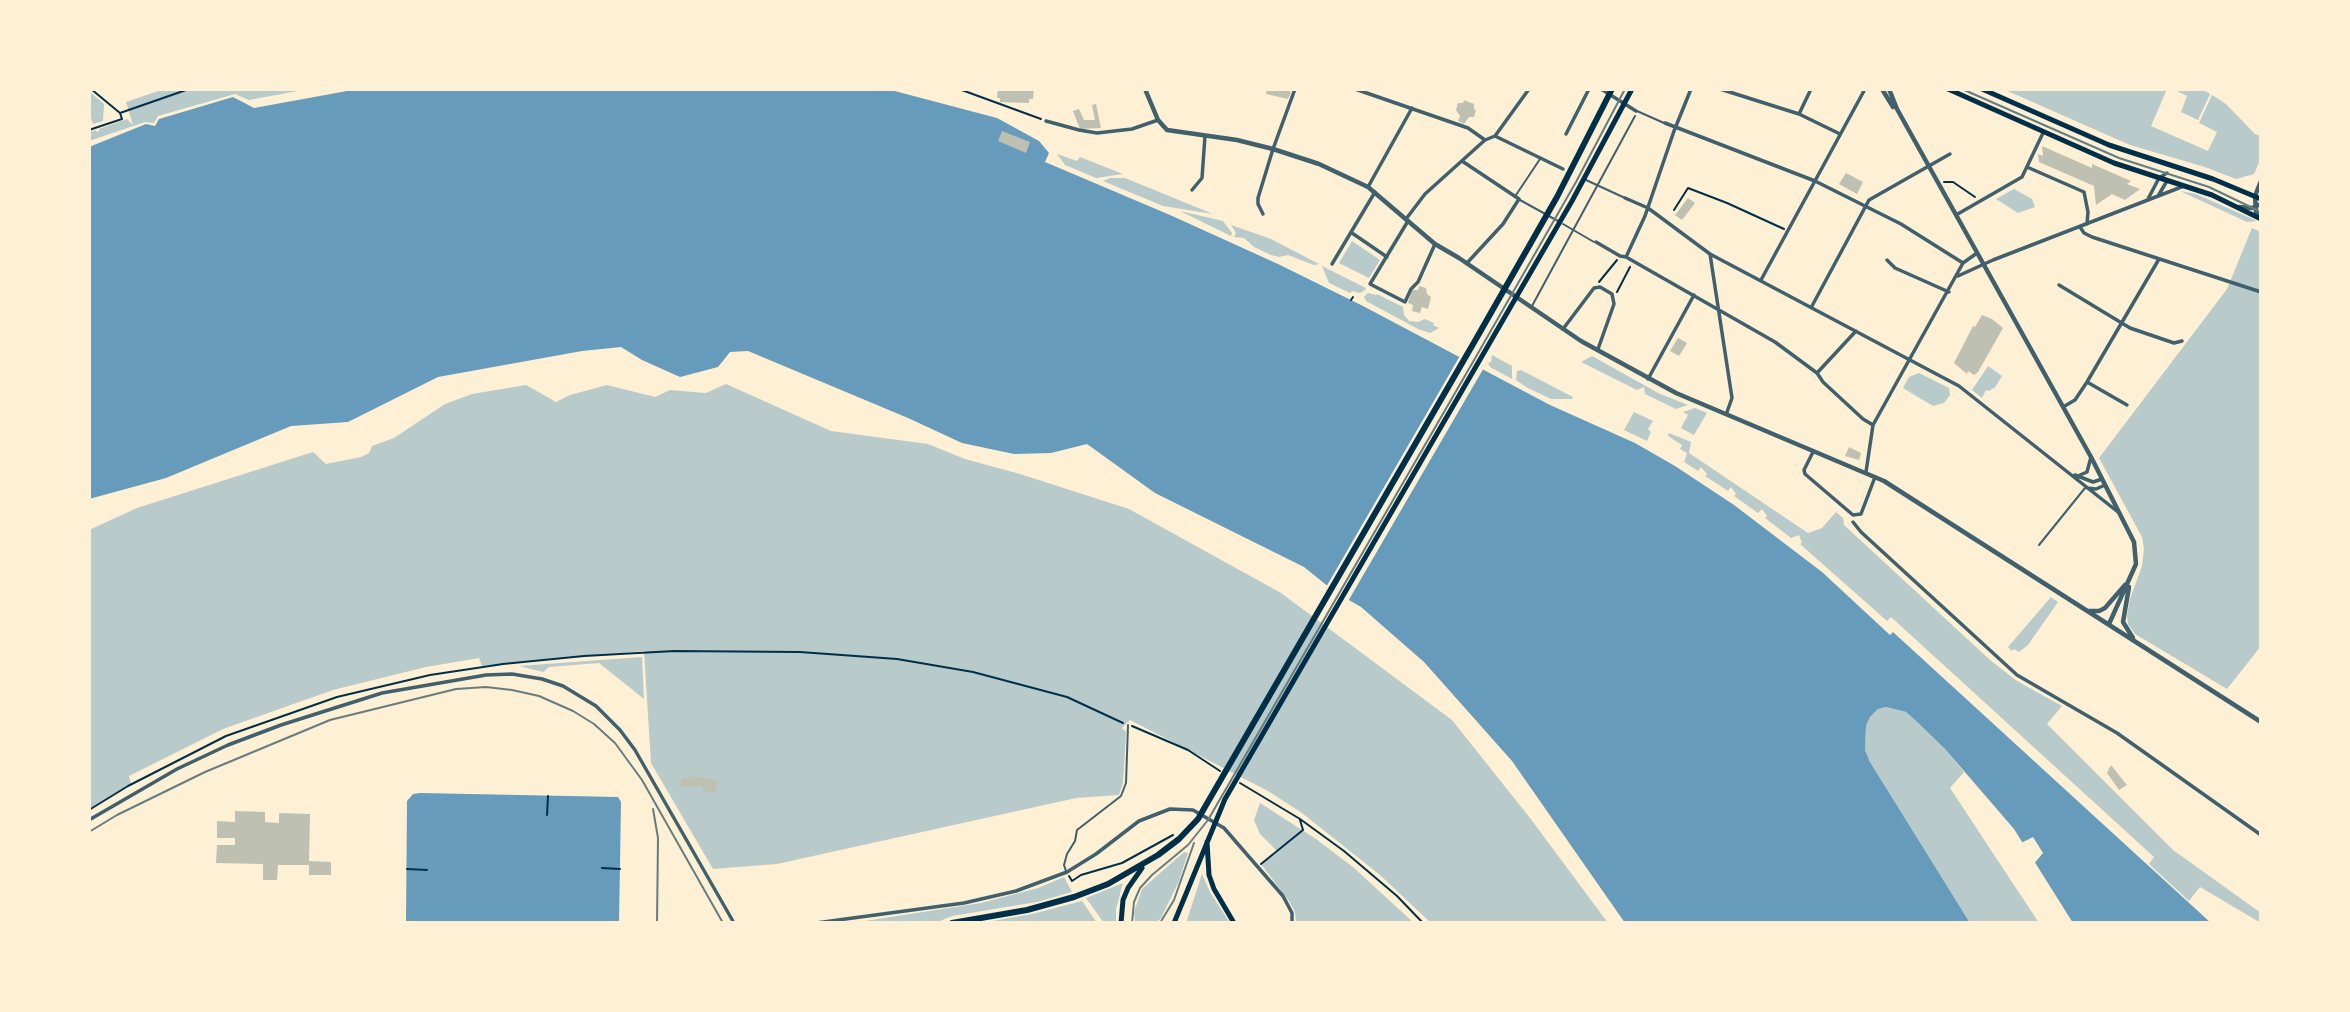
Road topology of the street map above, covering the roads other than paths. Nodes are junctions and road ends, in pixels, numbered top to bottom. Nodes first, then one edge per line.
1 (1144, 89) edge
2 (1295, 89) edge
3 (1355, 89) edge
4 (1529, 89) edge
5 (1589, 89) edge
6 (1601, 89) edge
7 (1614, 89) edge
8 (1632, 89) edge
9 (1691, 89) edge
10 (1720, 89) edge
11 (1811, 89) edge
12 (1865, 89) edge
13 (1882, 89) edge
14 (1889, 89) edge
15 (1948, 89) edge
16 (1982, 89) edge
17 (1412, 108) junction
18 (1897, 109) junction
19 (1635, 114) junction
20 (1799, 114) junction
21 (1046, 121) road end
22 (1158, 121) junction
23 (1665, 123) joint
24 (1676, 128) junction
25 (2043, 133) junction
26 (1566, 134) dead end
27 (1840, 134) junction
28 (1205, 136) junction
29 (1495, 136) junction
30 (1485, 140) junction
31 (1273, 149) junction
32 (1950, 154) dead end
33 (1540, 159) junction
34 (1462, 161) junction
35 (2170, 165) junction
36 (1929, 167) junction
37 (2028, 167) junction
38 (1563, 169) joint
39 (2167, 173) junction
40 (2159, 178) junction
41 (1815, 181) junction
42 (2167, 181) junction
43 (2261, 181) edge
44 (1598, 186) junction
45 (2184, 186) junction
46 (1368, 187) junction
47 (1192, 190) dead end
48 (1375, 192) junction
49 (1517, 197) junction
50 (1625, 198) joint
51 (2157, 198) junction
52 (2146, 201) junction
53 (2258, 201) edge
54 (1865, 205) junction
55 (2238, 207) junction
56 (1648, 208) junction
57 (1263, 214) dead end
58 (1956, 215) junction
59 (2261, 219) edge
60 (1407, 220) junction
61 (2087, 224) junction
62 (2080, 226) junction
63 (1574, 230) junction
64 (1352, 233) junction
65 (1596, 243) joint
66 (1435, 244) junction
67 (1977, 253) junction
68 (1710, 254) junction
69 (1387, 257) junction
70 (1626, 257) junction
71 (2159, 259) junction
72 (1887, 260) dead end
73 (1467, 263) junction
74 (1963, 263) junction
75 (1332, 264) dead end
76 (1983, 264) junction
77 (1956, 278) junction
78 (1761, 280) junction
79 (2059, 285) dead end
80 (1949, 292) junction
81 (2261, 292) edge
82 (1694, 295) junction
83 (1812, 306) junction
84 (1531, 307) junction
85 (1718, 309) junction
86 (2121, 322) junction
87 (1563, 329) junction
88 (1857, 330) junction
89 (2182, 341) dead end
90 (1597, 351) junction
91 (1911, 359) junction
92 (1817, 373) junction
93 (1648, 379) junction
94 (2087, 382) junction
95 (2127, 405) dead end
96 (2063, 407) junction
97 (1727, 412) junction
98 (1873, 425) junction
99 (1814, 450) junction
100 (2091, 457) junction
101 (1866, 472) junction
102 (2075, 475) junction
103 (1875, 476) junction
104 (2104, 482) junction
105 (2085, 488) junction
106 (2120, 514) junction
107 (1853, 516) junction
108 (1853, 522) joint
109 (2039, 545) dead end
110 (2132, 576) junction
111 (2089, 611) junction
112 (2109, 624) junction
113 (2136, 641) junction
114 (2261, 722) edge
115 (1128, 725) road end
116 (89, 820) edge
117 (2261, 835) edge
118 (1205, 848) junction
119 (1142, 868) junction
120 (1067, 872) junction
121 (1075, 898) junction
122 (734, 923) edge
123 (816, 923) edge
124 (952, 923) edge
125 (967, 923) edge
126 (1121, 923) edge
127 (1174, 923) edge
128 (1234, 923) edge
129 (1292, 923) edge

1 - 22 street
2 - 31 street
3 - 17 street
4 - 29 street
5 - 26 street
6 - 19 street
7 - 119 main road
7 - 121 main road
8 - 118 main road
9 - 24 street
10 - 20 street
11 - 20 street
12 - 27 street
13 - 18 street
14 - 18 street
15 - 25 main road
16 - 35 main road
17 - 30 street
17 - 46 street
18 - 36 street
19 - 23 lane
19 - 44 lane
20 - 27 street
21 - 22 street
22 - 28 street
23 - 24 street
24 - 41 street
24 - 56 street
25 - 37 street
25 - 40 main road
27 - 41 street
28 - 31 street
28 - 47 street
29 - 30 street
29 - 33 street
30 - 34 street
31 - 46 street
31 - 57 street
32 - 36 street
33 - 38 street
33 - 49 lane
34 - 49 street
34 - 60 street
35 - 39 main road
35 - 53 main road
36 - 54 street
36 - 58 street
37 - 58 street
37 - 61 street
38 - 44 lane
39 - 40 street
39 - 42 main road
40 - 42 main road
40 - 52 street
41 - 54 street
41 - 78 street
42 - 45 main road
42 - 51 street
43 - 53 street
44 - 50 lane
44 - 63 lane
45 - 51 street
45 - 55 main road
46 - 48 street
48 - 60 street
48 - 64 street
49 - 63 lane
49 - 73 street
50 - 56 street
51 - 52 street
52 - 61 street
53 - 55 street
53 - 59 street
54 - 74 street
54 - 83 street
55 - 59 main road
56 - 68 street
56 - 70 street
58 - 67 street
60 - 66 street
60 - 69 street
61 - 62 street
62 - 71 street
62 - 76 street
63 - 65 lane
63 - 84 lane
64 - 69 street
64 - 75 street
65 - 70 street
66 - 69 street
66 - 73 street
67 - 74 street
67 - 76 street
68 - 78 street
68 - 85 street
70 - 82 street
71 - 81 street
71 - 86 street
72 - 80 street
73 - 84 street
74 - 77 street
76 - 77 street
76 - 96 street
77 - 80 street
78 - 83 street
79 - 86 street
80 - 91 street
82 - 85 street
82 - 93 street
83 - 88 street
84 - 87 street
85 - 92 street
85 - 97 street
86 - 89 street
86 - 94 street
87 - 90 street
87 - 90 street
88 - 91 street
88 - 92 street
90 - 93 street
91 - 98 street
91 - 102 street
92 - 98 street
93 - 97 street
94 - 95 street
94 - 96 street
96 - 100 street
97 - 99 street
98 - 101 street
99 - 101 street
99 - 107 street
100 - 102 street
100 - 104 street
101 - 103 street
102 - 104 street
102 - 105 street
103 - 107 street
103 - 111 street
104 - 105 street
104 - 106 street
105 - 106 street
105 - 109 lane
106 - 110 street
107 - 108 lane
108 - 117 street
110 - 111 street
110 - 112 street
110 - 113 street
111 - 112 street
112 - 113 street
113 - 114 street
115 - 120 lane
116 - 122 street
118 - 127 main road
118 - 128 main road
119 - 121 main road
119 - 126 main road
120 - 123 street
120 - 129 street
121 - 124 main road
121 - 125 main road

